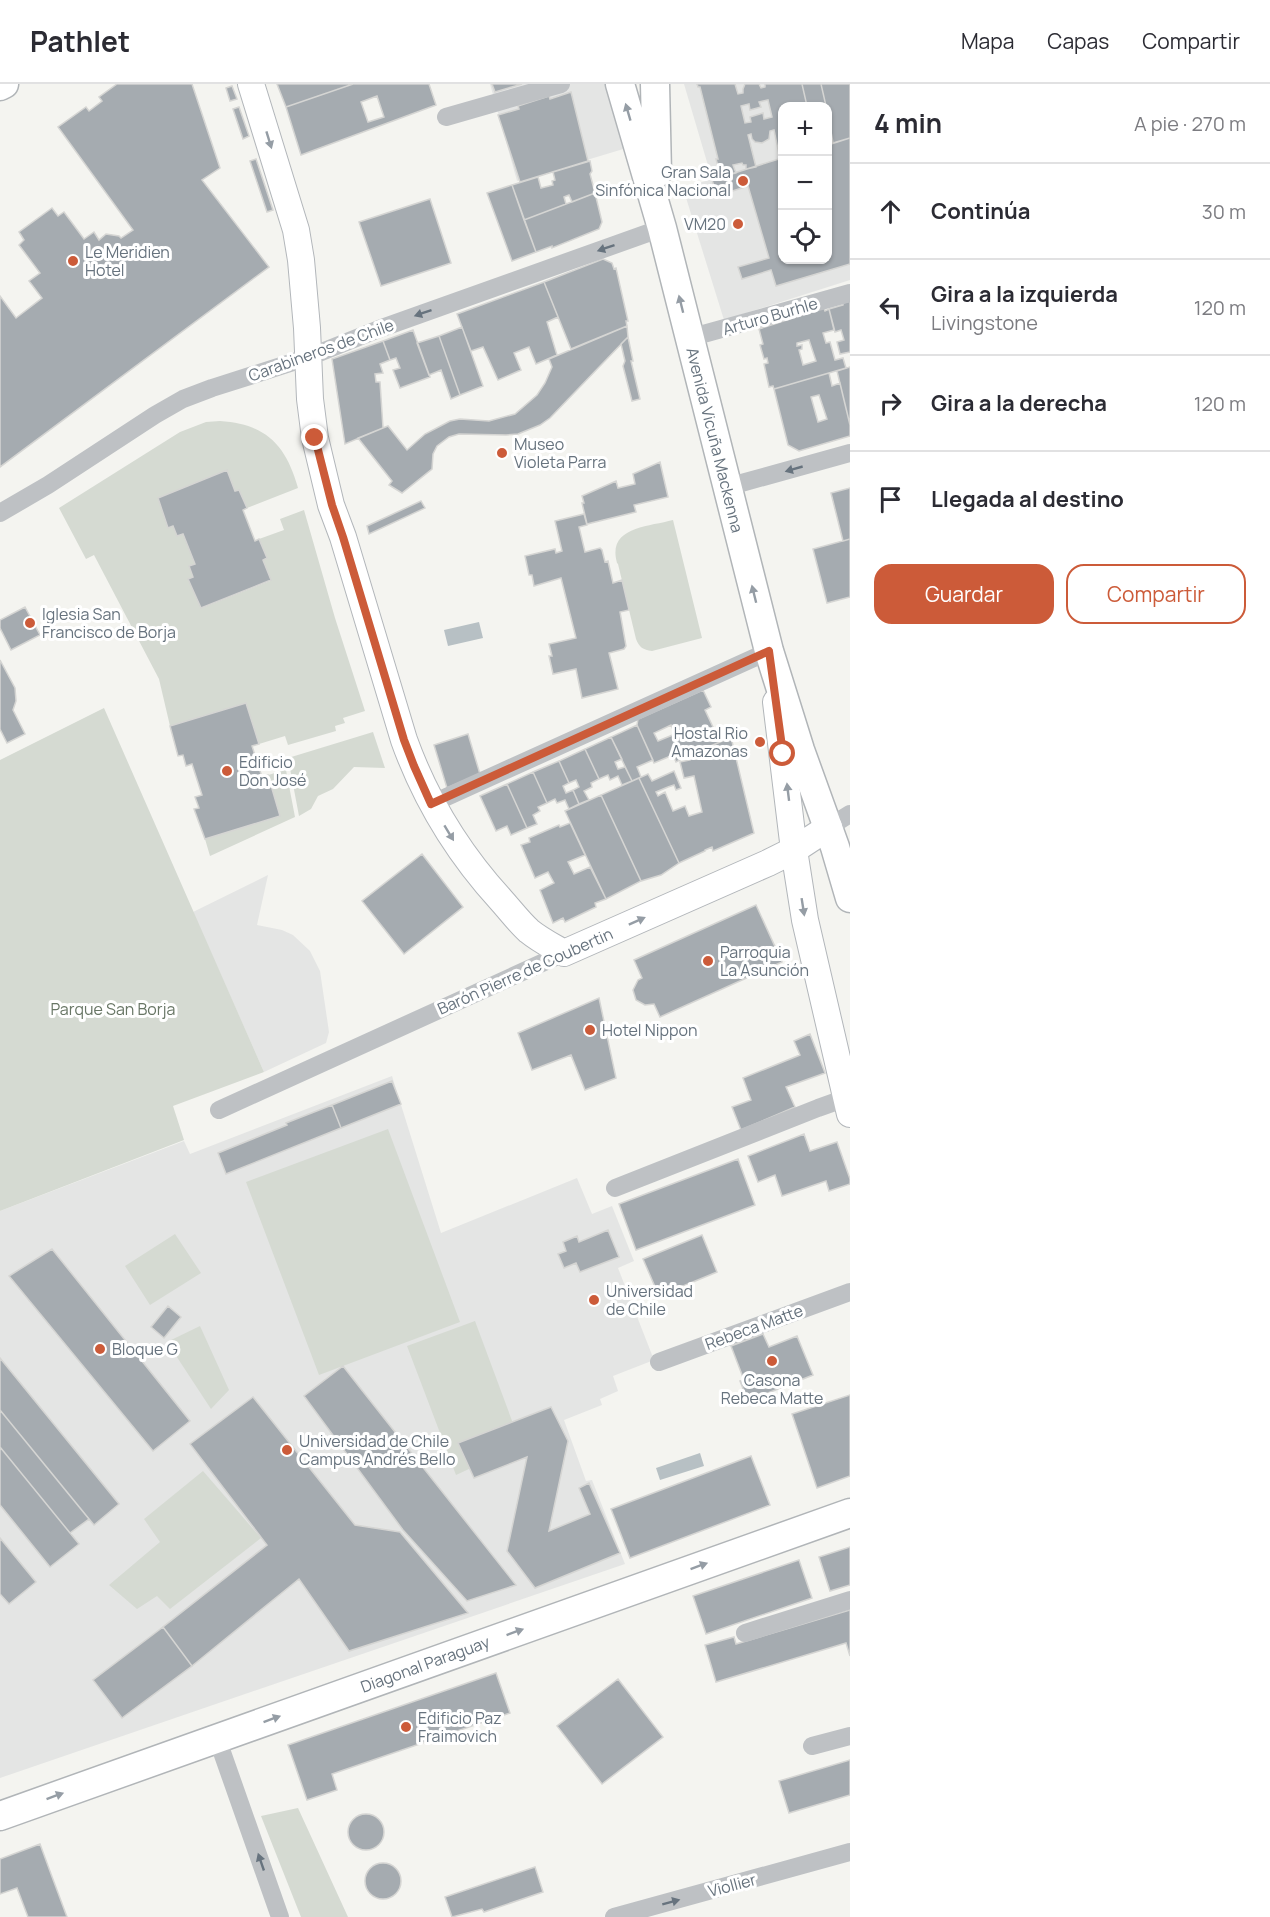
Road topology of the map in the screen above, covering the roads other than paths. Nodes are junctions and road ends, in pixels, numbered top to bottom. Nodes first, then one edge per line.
1 (251, 84) edge
2 (561, 84) edge
3 (620, 84) edge
4 (655, 84) edge
5 (446, 117) dead end
6 (662, 228) junction
7 (850, 292) edge
8 (689, 338) junction
9 (309, 357) junction
10 (850, 453) edge
11 (728, 487) junction
12 (1, 511) edge
13 (769, 651) junction
14 (431, 804) junction
15 (839, 820) edge
16 (794, 850) junction
17 (850, 898) edge
18 (564, 953) junction
19 (848, 1106) edge
20 (219, 1110) dead end
21 (615, 1188) dead end
22 (850, 1292) edge
23 (659, 1362) dead end
24 (850, 1513) edge
25 (850, 1600) edge
26 (745, 1633) dead end
27 (850, 1736) edge
28 (217, 1738) junction
29 (812, 1746) dead end
30 (0, 1816) edge
31 (850, 1852) edge
32 (280, 1917) edge
33 (614, 1917) edge

1 -> 9 main road
2 - 5 street
6 -> 3 main road, Avenida Vicuña Mackenna
4 - 6 main road, Avenida Vicuña Mackenna
8 -> 6 main road, Avenida Vicuña Mackenna
6 -> 9 street, Carabineros de Chile
7 - 8 street, Arturo Burhle
8 - 11 main road, Avenida Vicuña Mackenna
9 - 12 street, Carabineros de Chile
9 - 14 main road
10 -> 11 street
13 -> 11 main road, Avenida Vicuña Mackenna
13 - 14 street
13 - 15 main road, Avenida Vicuña Mackenna
16 -> 13 main road, Avenida Vicuña Mackenna
14 -> 18 main road
15 - 16 main road, Barón Pierre de Coubertin
15 - 17 main road, Avenida Vicuña Mackenna
18 -> 16 main road, Barón Pierre de Coubertin
16 -> 19 main road, Avenida Vicuña Mackenna
18 - 20 street, Barón Pierre de Coubertin
19 - 21 street
22 - 23 street, Rebeca Matte
28 -> 24 main road, Diagonal Paraguay
25 - 26 street
27 - 29 street
30 -> 28 main road, Diagonal Paraguay
32 -> 28 street
33 -> 31 street, Viollier

